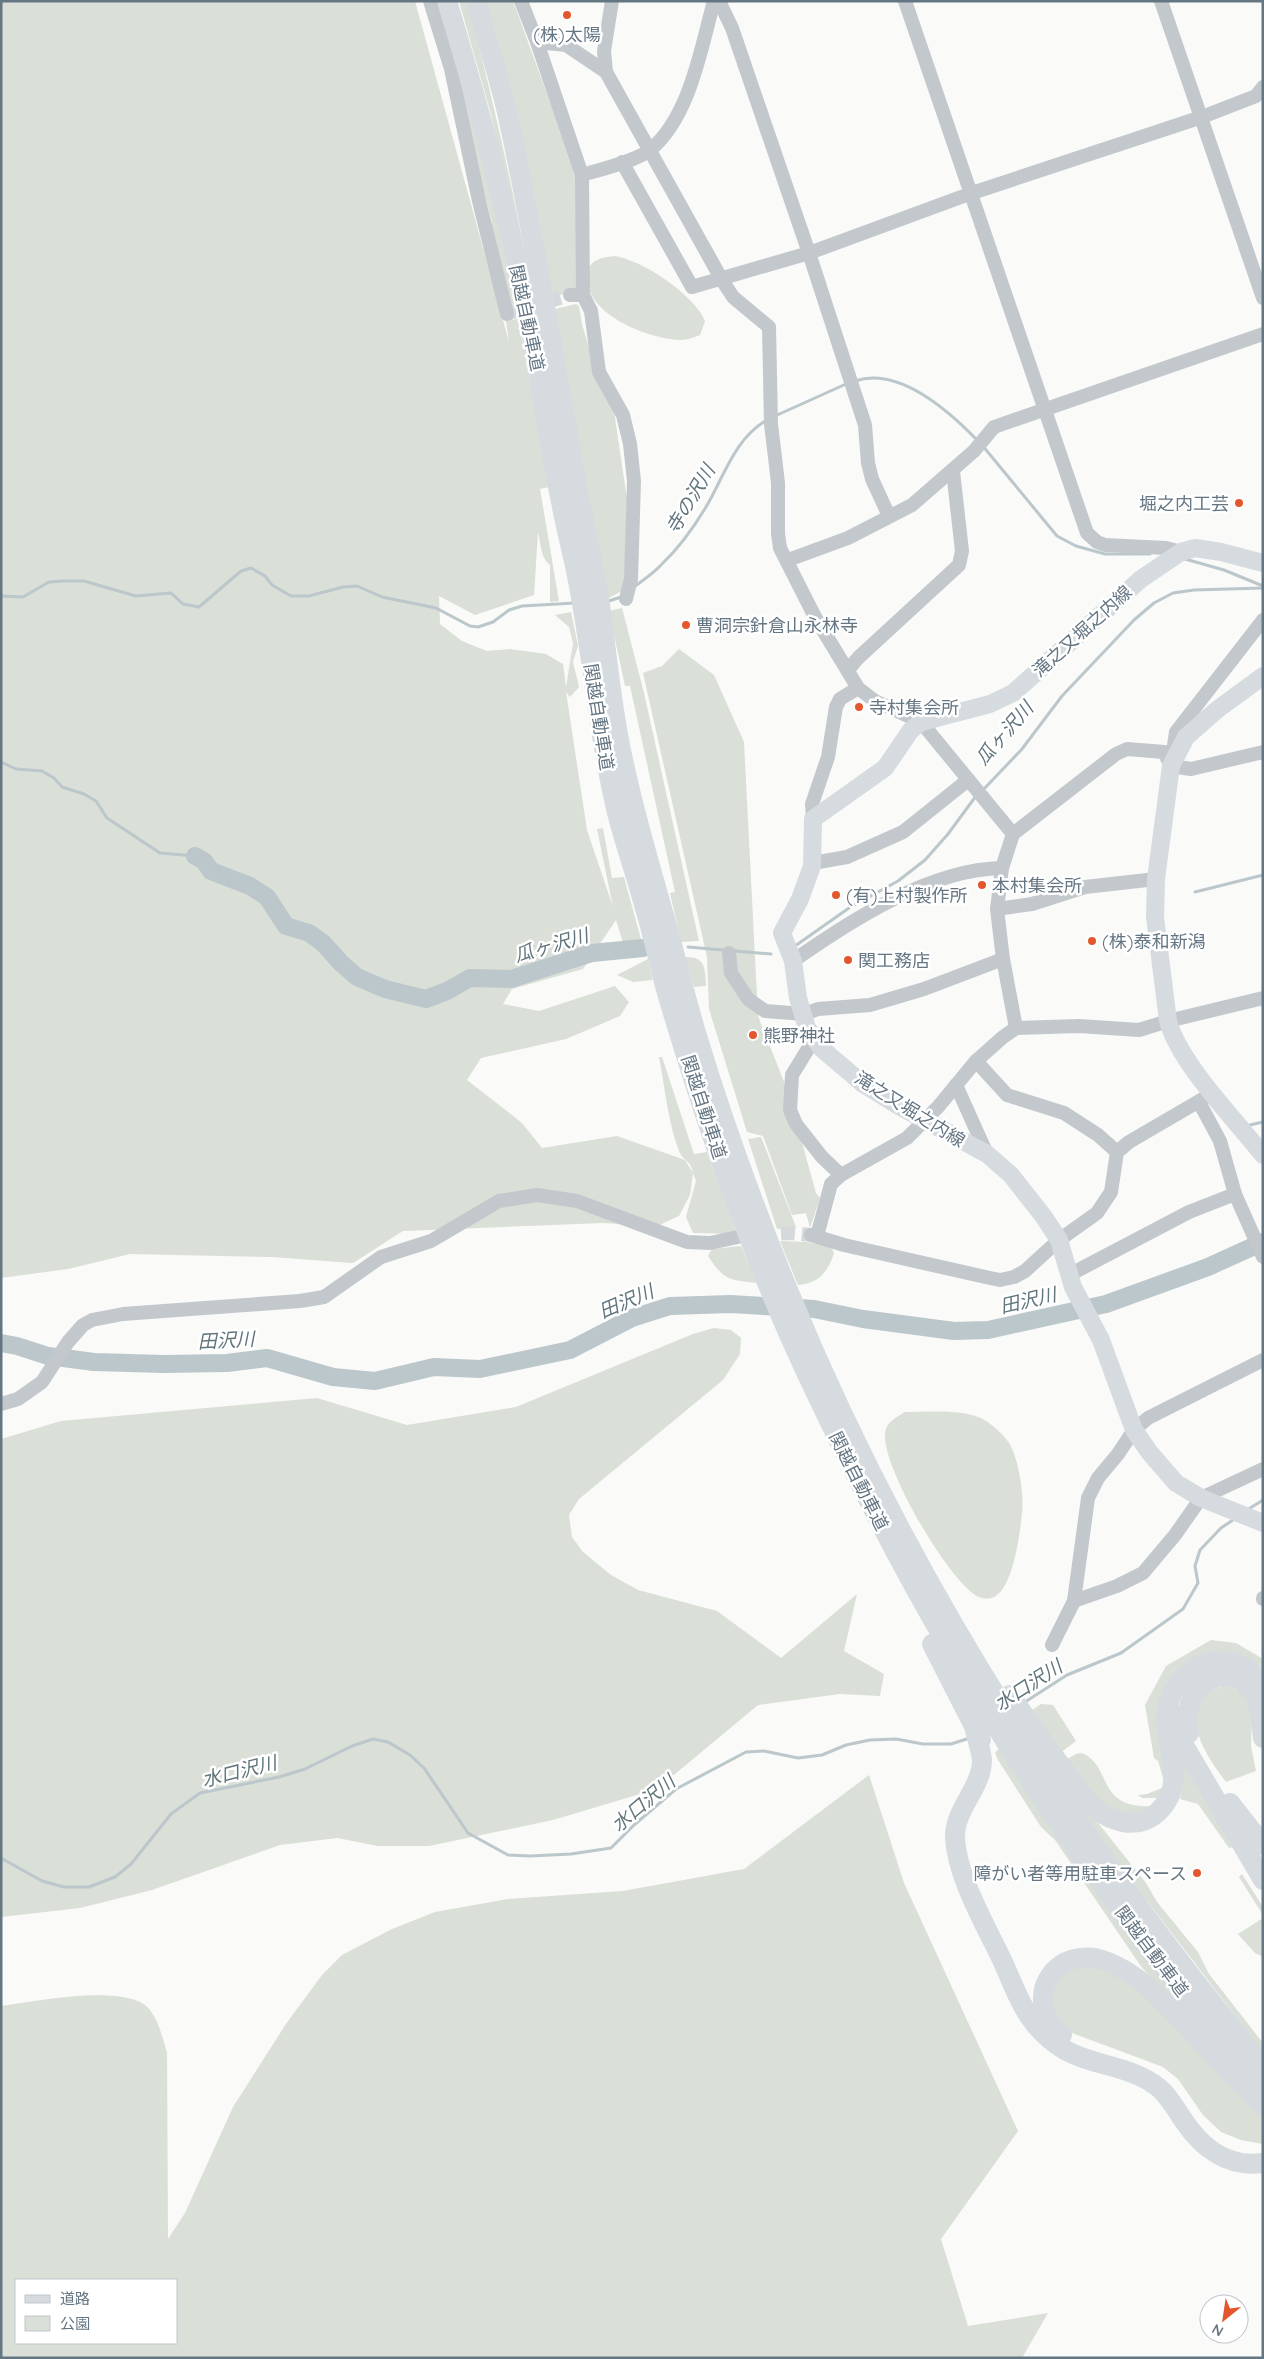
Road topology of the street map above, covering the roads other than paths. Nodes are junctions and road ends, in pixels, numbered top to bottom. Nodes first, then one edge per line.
1 (430, 1) edge
2 (447, 1) edge
3 (476, 1) edge
4 (521, 1) edge
5 (612, 1) edge
6 (714, 1) edge
7 (719, 1) edge
8 (905, 1) edge
9 (1161, 1) edge
10 (537, 42) junction
11 (606, 72) junction
12 (1263, 87) edge
13 (1202, 117) junction
14 (649, 150) junction
15 (622, 162) junction
16 (582, 175) junction
17 (972, 193) junction
18 (809, 253) junction
19 (722, 280) junction
20 (1263, 298) edge
21 (507, 314) dead end
22 (1263, 334) edge
23 (1045, 408) junction
24 (953, 471) junction
25 (889, 516) junction
26 (1181, 552) junction
27 (788, 560) junction
28 (1263, 563) edge
29 (587, 580) junction
30 (628, 593) dead end
31 (1263, 620) edge
32 (848, 670) junction
33 (1263, 676) edge
34 (858, 688) junction
35 (921, 722) junction
36 (1263, 752) edge
37 (1171, 766) junction
38 (968, 780) junction
39 (813, 819) junction
40 (1013, 834) junction
41 (812, 863) junction
42 (1002, 868) junction
43 (1156, 880) junction
44 (997, 909) junction
45 (728, 952) dead end
46 (1003, 959) junction
47 (793, 961) junction
48 (1263, 998) edge
49 (804, 1014) junction
50 (1168, 1020) junction
51 (1016, 1028) junction
52 (814, 1039) junction
53 (976, 1061) junction
54 (956, 1085) junction
55 (1206, 1097) junction
56 (924, 1120) junction
57 (1117, 1152) junction
58 (987, 1154) junction
59 (1263, 1155) edge
60 (841, 1175) junction
61 (1235, 1194) junction
62 (738, 1237) dead end
63 (1058, 1240) junction
64 (1263, 1257) edge
65 (1071, 1281) junction
66 (805, 1350) junction
67 (1263, 1360) edge
68 (1, 1404) edge
69 (1134, 1430) junction
70 (1263, 1469) edge
71 (1201, 1498) junction
72 (1263, 1523) edge
73 (1074, 1601) junction
74 (1052, 1645) dead end
75 (1261, 1683) edge
76 (984, 1694) junction
77 (1263, 1738) edge
78 (1022, 1739) junction
79 (1215, 1783) junction
80 (1263, 1845) edge
81 (1263, 1864) edge
82 (1263, 1880) edge
83 (1263, 2066) edge
84 (1263, 2090) edge
85 (1263, 2106) edge
86 (1263, 2153) edge
87 (1263, 2163) edge

1 - 21 street
2 - 29 highway, 関越自動車道
3 - 29 highway, 関越自動車道
4 - 10 street
5 - 11 street
6 - 14 street
7 - 18 street
8 - 17 street
9 - 13 street
10 - 11 street
10 - 16 street
11 - 14 street
12 - 13 street
13 - 17 street
13 - 20 street
14 - 15 street
14 - 19 street
15 - 16 street
15 - 19 street
16 - 30 street
17 - 18 street
17 - 23 street
18 - 19 street
18 - 25 street
19 - 27 street
22 - 23 street
23 - 24 street
23 - 26 street
24 - 25 street
24 - 32 street
25 - 27 street
26 - 28 main road, 滝之又堀之内線
26 - 35 main road, 滝之又堀之内線
27 - 32 street
29 - 66 highway, 関越自動車道
31 - 37 street
32 - 34 street
33 - 37 main road
34 - 35 street
34 - 39 street
35 - 38 street
35 - 39 main road
36 - 37 street
37 - 40 street
37 - 43 main road
38 - 40 street
38 - 41 street
39 - 41 main road, 滝之又堀之内線
40 - 42 street
41 - 47 main road, 滝之又堀之内線
42 - 44 street
42 - 47 street
43 - 44 street
43 - 50 main road
44 - 46 street
45 - 49 street
46 - 49 street
46 - 51 street
47 - 49 main road, 滝之又堀之内線
48 - 50 street
49 - 52 main road, 滝之又堀之内線
50 - 51 street
50 - 55 main road
51 - 53 street
52 - 56 main road, 滝之又堀之内線
52 - 60 street
53 - 54 street
53 - 57 street
54 - 56 street
54 - 58 street
55 - 57 street
55 - 59 main road
55 - 61 street
56 - 58 main road, 滝之又堀之内線
56 - 60 street
57 - 63 street
58 - 63 main road, 滝之又堀之内線
60 - 63 street
61 - 64 street
61 - 65 street
62 - 68 street
63 - 65 main road, 滝之又堀之内線
65 - 69 main road, 滝之又堀之内線
66 - 76 highway, 関越自動車道
66 - 76 highway, 関越自動車道
67 - 69 street
69 - 71 main road, 滝之又堀之内線
69 - 73 street
70 - 71 street
71 - 72 main road, 滝之又堀之内線
71 - 73 street
73 - 74 street
75 - 78 highway
75 - 82 highway
76 - 78 highway
76 - 78 highway, 関越自動車道
76 - 87 highway
77 - 79 highway
78 - 83 highway, 関越自動車道
78 - 84 highway, 関越自動車道
79 - 80 highway
79 - 81 highway
85 - 86 highway

